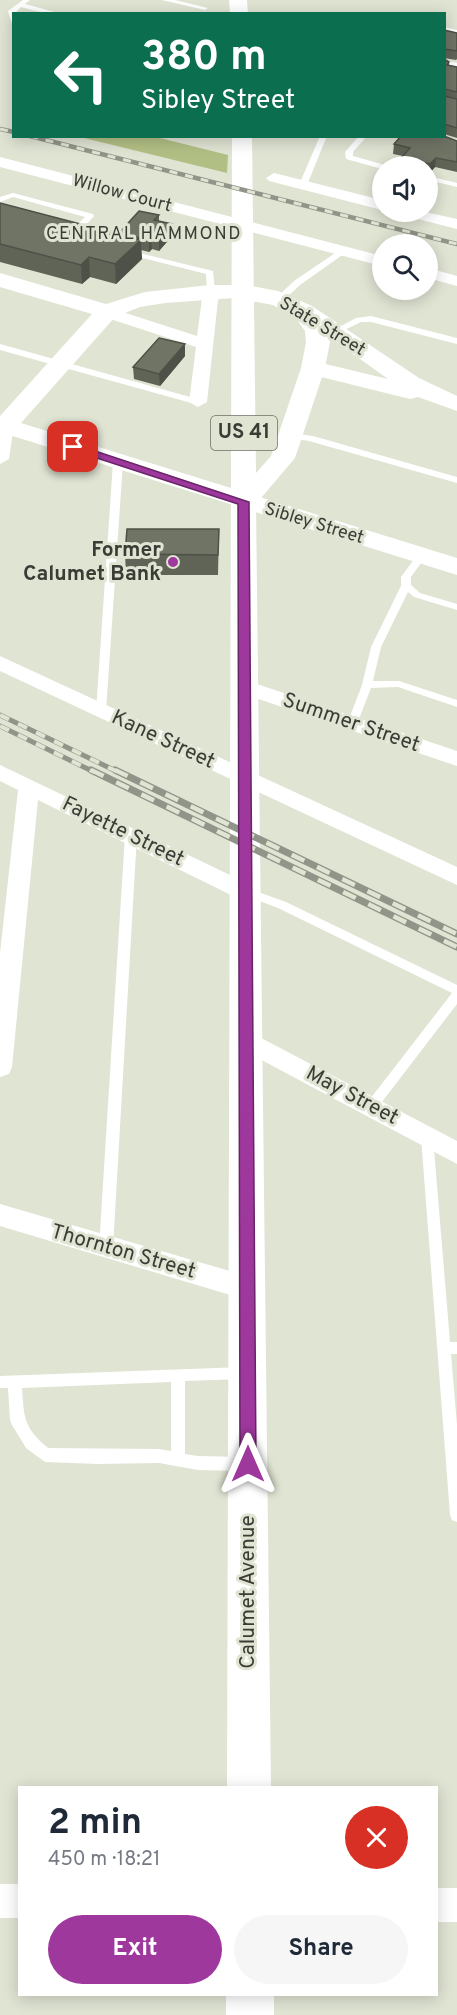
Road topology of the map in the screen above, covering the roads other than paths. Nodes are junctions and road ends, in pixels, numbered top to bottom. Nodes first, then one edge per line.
1 (27, 0) edge
2 (165, 0) edge
3 (179, 1) edge
4 (20, 5) junction
5 (205, 8) dead end
6 (50, 12) edge
7 (12, 17) edge
8 (242, 138) edge
9 (323, 138) edge
10 (362, 138) edge
11 (0, 162) edge
12 (372, 164) edge
13 (274, 178) dead end
14 (438, 180) edge
15 (303, 185) junction
16 (457, 185) edge
17 (0, 200) edge
18 (372, 202) edge
19 (438, 219) edge
20 (457, 224) edge
21 (61, 233) edge
22 (71, 236) junction
23 (83, 239) edge
24 (118, 249) edge
25 (344, 251) junction
26 (372, 258) edge
27 (438, 276) edge
28 (0, 280) edge
29 (457, 281) edge
30 (211, 291) junction
31 (280, 299) junction
32 (301, 310) junction
33 (106, 312) junction
34 (336, 331) junction
35 (457, 341) edge
36 (204, 344) junction
37 (0, 347) edge
38 (59, 365) junction
39 (313, 368) junction
40 (433, 397) junction
41 (198, 402) joint
42 (457, 404) edge
43 (2, 424) edge
44 (291, 436) junction
45 (0, 459) edge
46 (118, 462) junction
47 (457, 480) edge
48 (244, 502) junction
49 (421, 556) junction
50 (457, 567) edge
51 (406, 586) junction
52 (457, 607) edge
53 (0, 663) edge
54 (367, 685) junction
55 (245, 687) junction
56 (457, 704) edge
57 (101, 711) junction
58 (352, 724) junction
59 (457, 759) edge
60 (0, 772) edge
61 (245, 778) junction
62 (30, 786) junction
63 (131, 836) junction
64 (457, 878) edge
65 (246, 892) junction
66 (457, 992) edge
67 (246, 1040) junction
68 (0, 1067) edge
69 (371, 1107) junction
70 (427, 1137) junction
71 (457, 1153) edge
72 (0, 1215) edge
73 (106, 1247) junction
74 (247, 1288) junction
75 (450, 1348) edge
76 (248, 1373) junction
77 (178, 1377) junction
78 (0, 1383) edge
79 (15, 1383) junction
80 (178, 1460) junction
81 (248, 1464) junction
82 (457, 1515) edge
83 (249, 1786) edge
84 (0, 1901) edge
85 (18, 1901) edge
86 (438, 1905) edge
87 (457, 1905) edge
88 (250, 1996) edge
89 (250, 2015) edge

1 - 4 lane
2 - 3 lane
3 - 5 lane
4 - 6 lane
4 - 7 lane
8 - 48 main road, Calumet Avenue / US 41
9 - 15 lane
10 - 12 lane
11 - 25 street, Willow Court
13 - 15 street
14 - 16 lane
15 - 18 street
17 - 22 lane
19 - 20 street
21 - 22 lane
22 - 23 lane
24 - 30 lane
25 - 26 street, Willow Court
25 - 31 lane
27 - 29 street
28 - 33 main road
30 - 31 main road, State Street
30 - 33 main road, State Street
30 - 36 street
31 - 32 main road, State Street
32 - 34 main road, State Street
32 - 39 main road
33 - 36 street
33 - 38 main road
34 - 35 lane
34 - 40 main road, State Street
36 - 41 street
37 - 38 lane
38 - 41 lane
38 - 43 main road
39 - 40 main road
39 - 44 main road
40 - 42 main road, State Street
43 - 45 street
43 - 46 main road, Sibley Street
44 - 47 lane
44 - 48 main road
46 - 48 main road, Sibley Street
46 - 57 lane
48 - 49 main road, Sibley Street
48 - 55 main road, Calumet Avenue / US 41
49 - 50 main road, Sibley Street
49 - 51 lane
51 - 52 lane
51 - 54 lane
53 - 57 street, Kane Street
54 - 56 lane
54 - 58 lane
55 - 58 street, Summer Street
55 - 61 main road, Calumet Avenue / US 41
57 - 61 street, Kane Street
58 - 59 street, Summer Street
60 - 62 street, Fayette Street
61 - 64 street, Kane Street
61 - 65 main road, Calumet Avenue / US 41
62 - 63 street, Fayette Street
62 - 68 street
63 - 65 street, Fayette Street
63 - 73 lane
65 - 66 lane
65 - 67 main road, Calumet Avenue / US 41
66 - 69 lane
67 - 69 street, May Street
67 - 74 main road, Calumet Avenue / US 41
69 - 70 street, May Street
70 - 71 street, May Street
70 - 75 lane
72 - 73 street, Thornton Street
73 - 74 street, Thornton Street
74 - 76 main road, Calumet Avenue / US 41
75 - 82 lane
76 - 77 lane
76 - 81 main road, Calumet Avenue / US 41
77 - 79 lane
77 - 80 lane
78 - 79 lane
79 - 80 lane
80 - 81 lane
81 - 83 main road, Calumet Avenue / US 41
84 - 85 street
86 - 87 street
88 - 89 main road

